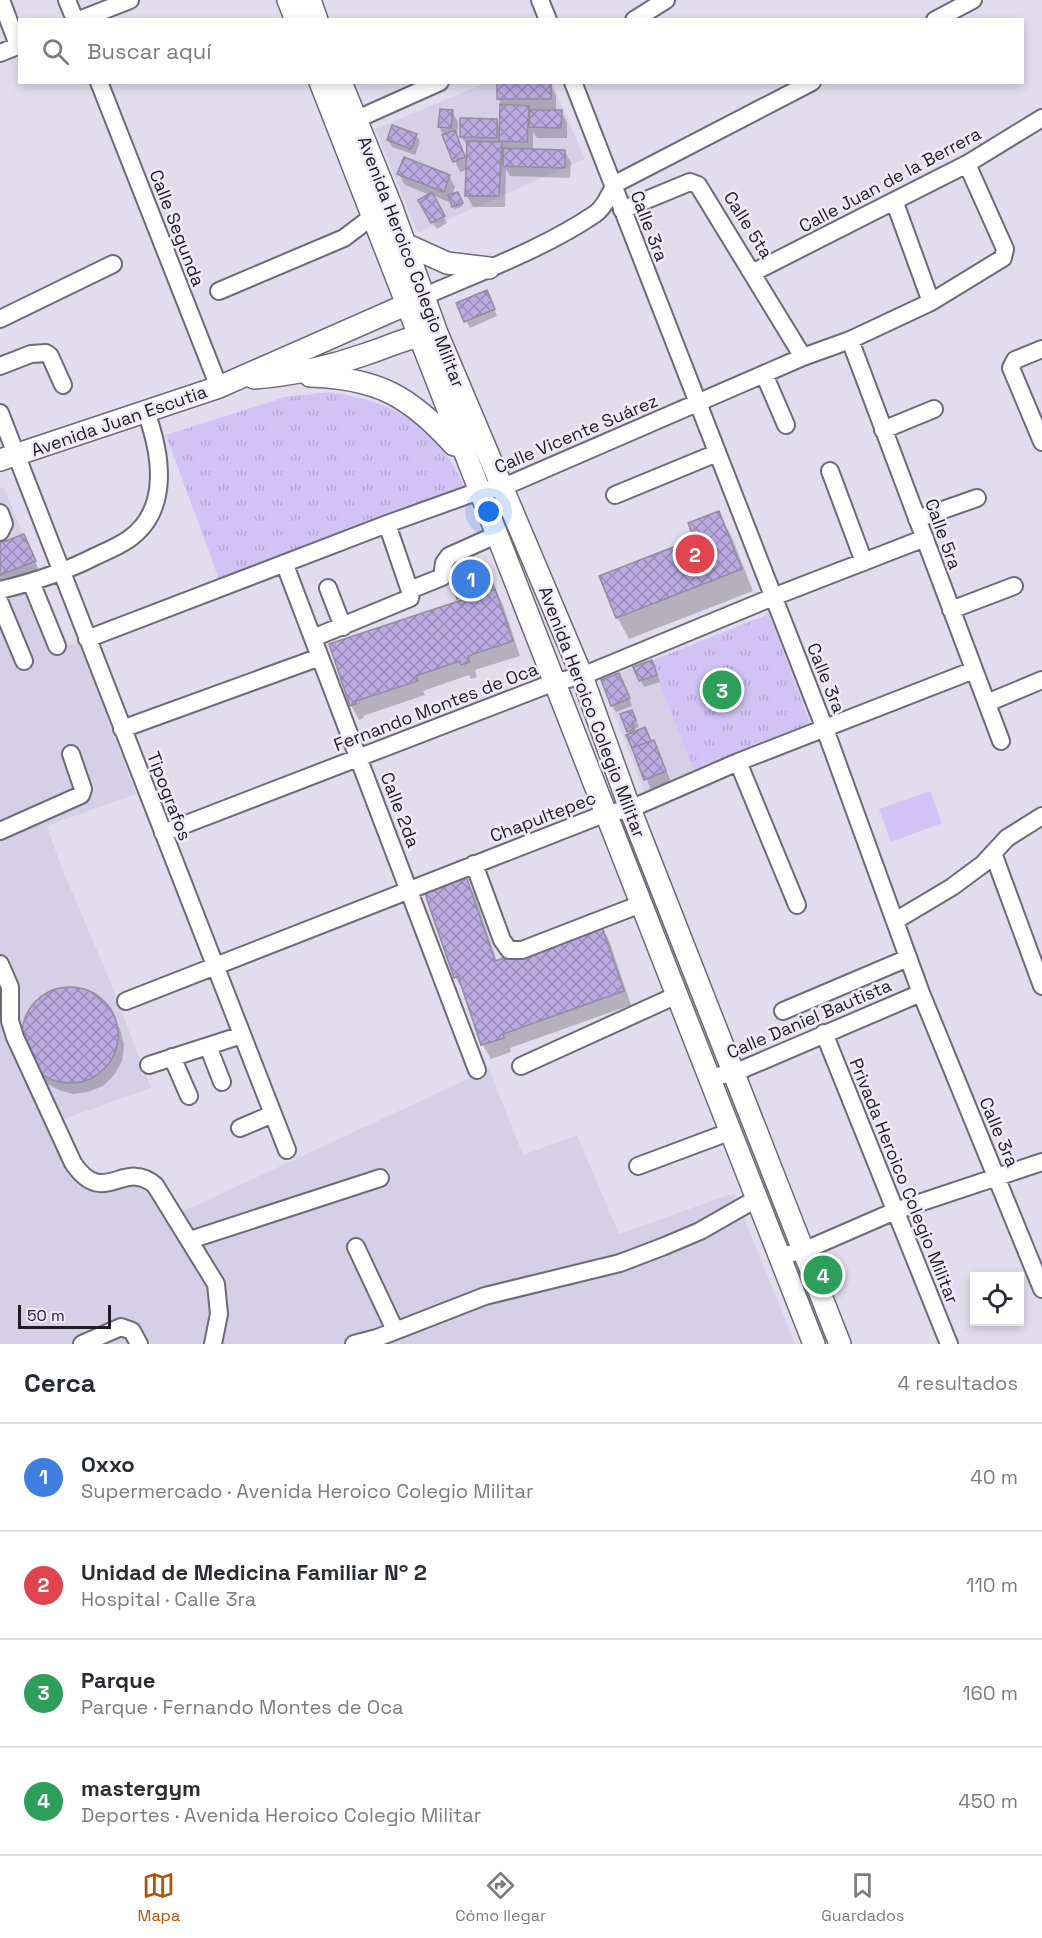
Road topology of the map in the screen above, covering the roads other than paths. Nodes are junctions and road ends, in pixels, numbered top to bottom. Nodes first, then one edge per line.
1 (1, 0) edge
2 (67, 0) edge
3 (130, 0) edge
4 (288, 0) edge
5 (310, 0) edge
6 (540, 0) edge
7 (666, 0) edge
8 (973, 0) edge
9 (74, 18) edge
10 (84, 18) edge
11 (295, 18) edge
12 (316, 18) edge
13 (547, 18) edge
14 (637, 18) edge
15 (939, 18) edge
16 (18, 42) edge
17 (18, 45) edge
18 (0, 53) edge
19 (100, 84) edge
20 (321, 84) edge
21 (342, 84) edge
22 (436, 84) edge
23 (574, 84) edge
24 (808, 84) edge
25 (1042, 118) edge
26 (355, 120) junction
27 (967, 164) junction
28 (613, 186) junction
29 (895, 203) junction
30 (622, 210) junction
31 (383, 212) junction
32 (405, 244) junction
33 (113, 264) dead end
34 (489, 267) junction
35 (754, 272) junction
36 (219, 291) dead end
37 (417, 300) junction
38 (932, 302) junction
39 (0, 319) edge
40 (427, 334) junction
41 (850, 340) junction
42 (1042, 349) edge
43 (803, 357) junction
44 (0, 366) edge
45 (764, 374) junction
46 (294, 375) junction
47 (229, 383) junction
48 (63, 385) dead end
49 (697, 404) junction
50 (934, 409) dead end
51 (146, 412) junction
52 (0, 413) edge
53 (786, 425) dead end
54 (883, 430) junction
55 (1042, 442) edge
56 (717, 453) junction
57 (465, 457) junction
58 (8, 458) edge
59 (830, 471) dead end
60 (501, 488) junction
61 (479, 491) junction
62 (615, 495) dead end
63 (976, 498) dead end
64 (0, 513) edge
65 (917, 519) junction
66 (387, 524) junction
67 (0, 532) edge
68 (496, 535) junction
69 (925, 538) junction
70 (864, 562) junction
71 (285, 565) junction
72 (61, 573) junction
73 (31, 582) junction
74 (1014, 586) dead end
75 (328, 588) dead end
76 (0, 590) edge
77 (410, 590) junction
78 (773, 597) junction
79 (0, 603) edge
80 (951, 610) junction
81 (343, 627) junction
82 (313, 638) junction
83 (87, 639) junction
84 (57, 646) dead end
85 (320, 657) junction
86 (24, 661) dead end
87 (974, 670) junction
88 (582, 676) junction
89 (1042, 680) edge
90 (555, 682) junction
91 (987, 703) junction
92 (122, 729) junction
93 (825, 729) junction
94 (1001, 741) dead end
95 (71, 754) dead end
96 (359, 757) junction
97 (738, 762) junction
98 (630, 809) junction
99 (604, 814) junction
100 (1042, 816) edge
101 (0, 831) edge
102 (163, 833) junction
103 (993, 853) junction
104 (474, 864) junction
105 (409, 889) junction
106 (641, 904) junction
107 (797, 905) dead end
108 (895, 921) junction
109 (908, 958) junction
110 (0, 964) edge
111 (214, 964) junction
112 (1042, 986) edge
113 (921, 993) junction
114 (677, 995) junction
115 (126, 1001) dead end
116 (783, 1011) dead end
117 (824, 1033) junction
118 (243, 1035) junction
119 (208, 1046) junction
120 (172, 1058) junction
121 (148, 1065) dead end
122 (521, 1066) dead end
123 (477, 1070) dead end
124 (734, 1073) junction
125 (711, 1077) junction
126 (222, 1082) dead end
127 (189, 1096) dead end
128 (273, 1114) junction
129 (240, 1128) dead end
130 (729, 1132) junction
131 (287, 1150) dead end
132 (1042, 1162) edge
133 (638, 1166) dead end
134 (380, 1178) dead end
135 (997, 1178) junction
136 (756, 1199) junction
137 (895, 1211) junction
138 (190, 1240) junction
139 (356, 1247) dead end
140 (803, 1251) junction
141 (779, 1256) junction
142 (1042, 1288) edge
143 (395, 1330) junction
144 (137, 1340) edge
145 (375, 1341) edge
146 (82, 1344) edge
147 (150, 1344) edge
148 (213, 1344) edge
149 (354, 1344) edge
150 (814, 1344) edge
151 (840, 1344) edge
152 (949, 1344) edge

1 - 16 street
2 - 9 street
3 - 10 street
4 - 11 main road
5 - 12 main road
6 - 13 street
7 - 14 street
8 - 15 street
17 - 18 street
19 - 47 street, Calle Segunda
20 - 31 main road, Avenida Heroico Colegio Militar
21 - 26 main road, Avenida Heroico Colegio Militar
22 - 26 street
23 - 28 street, Calle 3ra
24 - 28 street
25 - 27 street, Calle Juan de la Berrera
26 - 31 main road, Avenida Heroico Colegio Militar
27 - 29 street, Calle Juan de la Berrera
27 - 38 street, Calle Vicente Suárez
28 - 30 street, Calle 3ra
28 - 34 street
29 - 35 street, Calle Juan de la Berrera
29 - 38 street
30 - 35 street, Calle 5ta
30 - 49 street, Calle 3ra
31 - 32 main road, Avenida Heroico Colegio Militar
31 - 36 street
31 - 37 main road, Avenida Heroico Colegio Militar
32 - 34 main road
32 - 37 main road, Avenida Heroico Colegio Militar
33 - 39 street
34 - 37 street
35 - 43 street, Calle 5ta
37 - 40 main road, Avenida Heroico Colegio Militar
37 - 47 main road, Avenida Juan Escutia
38 - 41 street, Calle Vicente Suárez
40 - 46 main road, Avenida Juan Escutia
40 - 57 main road, Avenida Heroico Colegio Militar
40 - 60 main road, Avenida Heroico Colegio Militar
41 - 43 street, Calle Vicente Suárez
41 - 54 street, Calle 5ra
42 - 55 street
43 - 45 street, Calle Vicente Suárez
44 - 48 street
45 - 49 street, Calle Vicente Suárez
45 - 53 street
46 - 47 main road, Avenida Juan Escutia
46 - 57 main road
47 - 51 main road, Avenida Juan Escutia
49 - 56 street, Calle 3ra
49 - 60 street, Calle Vicente Suárez
50 - 54 street
51 - 58 main road, Avenida Juan Escutia
51 - 72 street
52 - 58 street, Tipografos
54 - 65 street, Calle 5ra
56 - 62 street
56 - 78 street, Calle 3ra
57 - 61 main road, Avenida Heroico Colegio Militar
58 - 72 street, Tipografos
59 - 70 street
60 - 61 street, Calle Vicente Suárez
60 - 88 main road, Avenida Heroico Colegio Militar
61 - 66 street, Calle Vicente Suárez
61 - 68 main road, Avenida Heroico Colegio Militar
63 - 65 street
64 - 67 street
65 - 69 street, Calle 5ra
66 - 71 street, Calle Vicente Suárez
66 - 77 street
68 - 77 street
68 - 90 main road, Avenida Heroico Colegio Militar
69 - 70 street, Fernando Montes de Oca
69 - 80 street, Calle 5ra
70 - 78 street, Fernando Montes de Oca
71 - 82 street, Calle 2da
71 - 83 street, Calle Vicente Suárez
72 - 73 street
72 - 83 street, Tipografos
73 - 76 street
73 - 84 street
74 - 80 street
75 - 81 street
77 - 81 street
78 - 88 street, Fernando Montes de Oca
78 - 93 street, Calle 3ra
79 - 86 street
80 - 87 street, Calle 5ra
81 - 82 street
82 - 85 street, Calle 2da
83 - 92 street, Tipografos
85 - 92 street
85 - 96 street, Calle 2da
87 - 91 street, Calle 5ra
87 - 93 street, Chapultepec
88 - 90 street, Fernando Montes de Oca
88 - 98 main road, Avenida Heroico Colegio Militar
89 - 91 street
90 - 96 street, Fernando Montes de Oca
90 - 99 main road, Avenida Heroico Colegio Militar
91 - 94 street, Calle 5ra
92 - 102 street, Tipografos
93 - 97 street, Chapultepec
93 - 108 street, Calle 3ra
95 - 101 street
96 - 102 street, Fernando Montes de Oca
96 - 105 street, Calle 2da
97 - 98 street, Chapultepec
97 - 107 street
98 - 99 street, Chapultepec
98 - 124 main road, Avenida Heroico Colegio Militar
99 - 104 street, Chapultepec
99 - 106 main road, Avenida Heroico Colegio Militar
100 - 103 street
102 - 111 street, Tipografos
103 - 108 street
103 - 112 street
104 - 105 street, Chapultepec
104 - 106 street
105 - 111 street, Chapultepec
105 - 123 street, Calle 2da
106 - 114 main road, Avenida Heroico Colegio Militar
108 - 109 street, Calle 3ra
109 - 113 street, Calle 3ra
109 - 116 street
110 - 138 street
111 - 115 street, Chapultepec
111 - 118 street, Tipografos
113 - 117 street, Calle Daniel Bautista
113 - 135 street, Calle 3ra
114 - 122 street
114 - 125 main road, Avenida Heroico Colegio Militar
117 - 124 street, Calle Daniel Bautista
117 - 137 street, Privada Heroico Colegio Militar
118 - 119 street
118 - 128 street, Tipografos
119 - 120 street
119 - 126 street
120 - 121 street
120 - 127 street
124 - 125 street, Calle Daniel Bautista
124 - 140 main road, Avenida Heroico Colegio Militar
125 - 130 main road, Avenida Heroico Colegio Militar
128 - 129 street
128 - 131 street, Tipografos
130 - 133 street
130 - 136 main road, Avenida Heroico Colegio Militar
132 - 135 street
134 - 138 street
135 - 137 street
135 - 142 street, Calle 3ra
136 - 141 main road, Avenida Heroico Colegio Militar
136 - 143 street
137 - 140 street
137 - 152 street, Privada Heroico Colegio Militar
138 - 148 street
139 - 143 street
140 - 141 street
140 - 151 main road, Avenida Heroico Colegio Militar
141 - 150 main road, Avenida Heroico Colegio Militar
143 - 145 street
144 - 146 street
144 - 147 street
145 - 149 street

